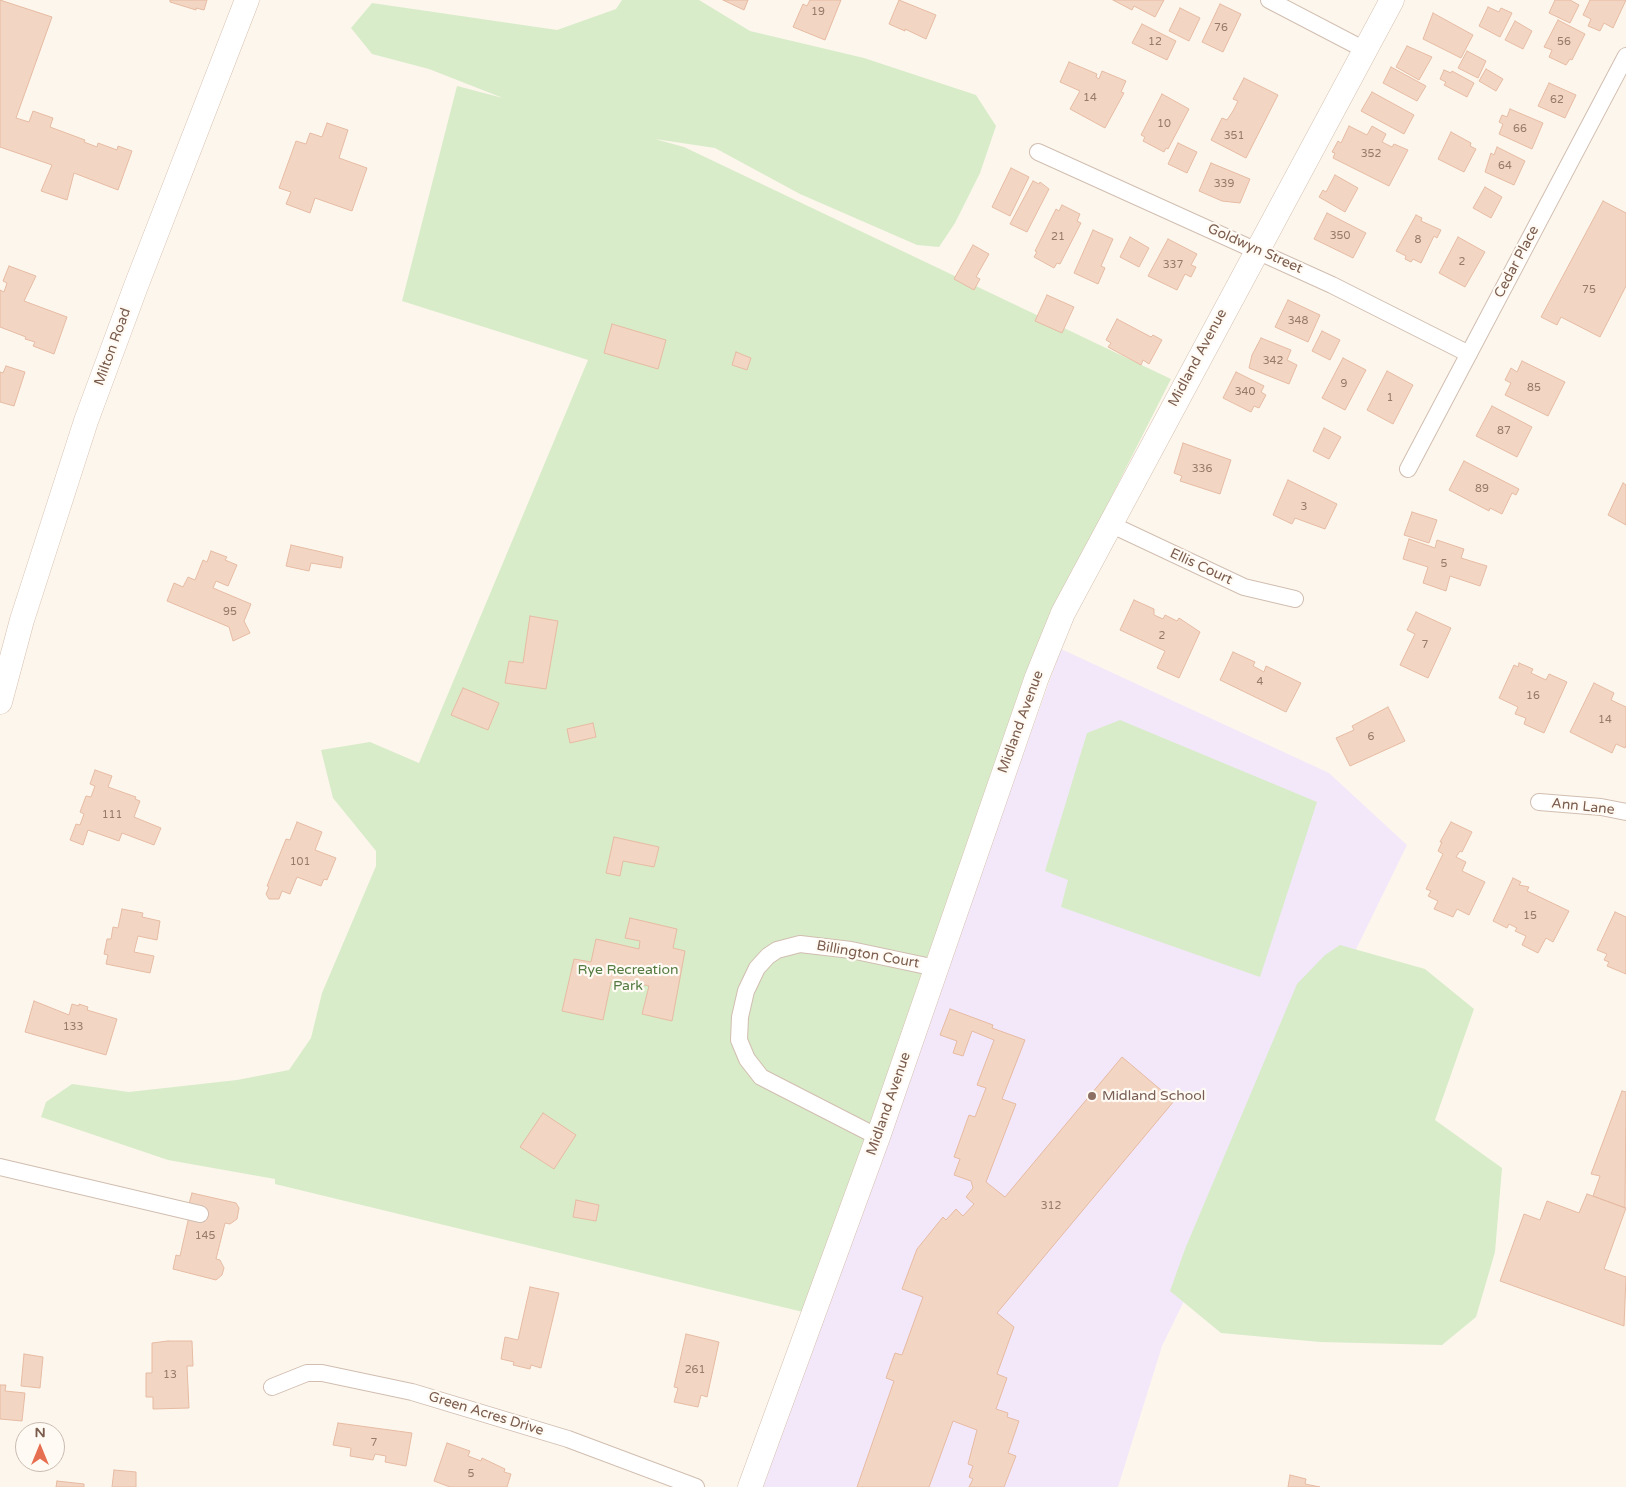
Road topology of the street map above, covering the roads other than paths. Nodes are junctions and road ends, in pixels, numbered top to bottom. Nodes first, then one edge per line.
1 (248, 0) edge
2 (1269, 0) edge
3 (1392, 0) edge
4 (1365, 50) junction
5 (1626, 56) edge
6 (1038, 152) dead end
7 (1256, 250) junction
8 (1469, 354) junction
9 (1408, 469) dead end
10 (1110, 524) junction
11 (1295, 599) dead end
12 (0, 702) edge
13 (1539, 802) dead end
14 (1626, 812) edge
15 (936, 968) junction
16 (878, 1137) junction
17 (0, 1167) edge
18 (200, 1214) dead end
19 (272, 1387) dead end
20 (696, 1487) edge
21 (750, 1487) edge

1 - 12 street, Milton Road
2 - 4 street
3 - 4 street, Midland Avenue
4 - 7 street, Midland Avenue
5 - 8 street, Cedar Place
6 - 7 street, Goldwyn Street
7 - 8 street, Goldwyn Street
7 - 10 street, Midland Avenue
8 - 9 street, Cedar Place
10 - 11 street, Ellis Court
10 - 15 street, Midland Avenue
13 - 14 street, Ann Lane
15 - 16 street, Midland Avenue
15 - 16 street, Billington Court
16 - 21 street, Midland Avenue
17 - 18 street
19 - 20 street, Green Acres Drive

